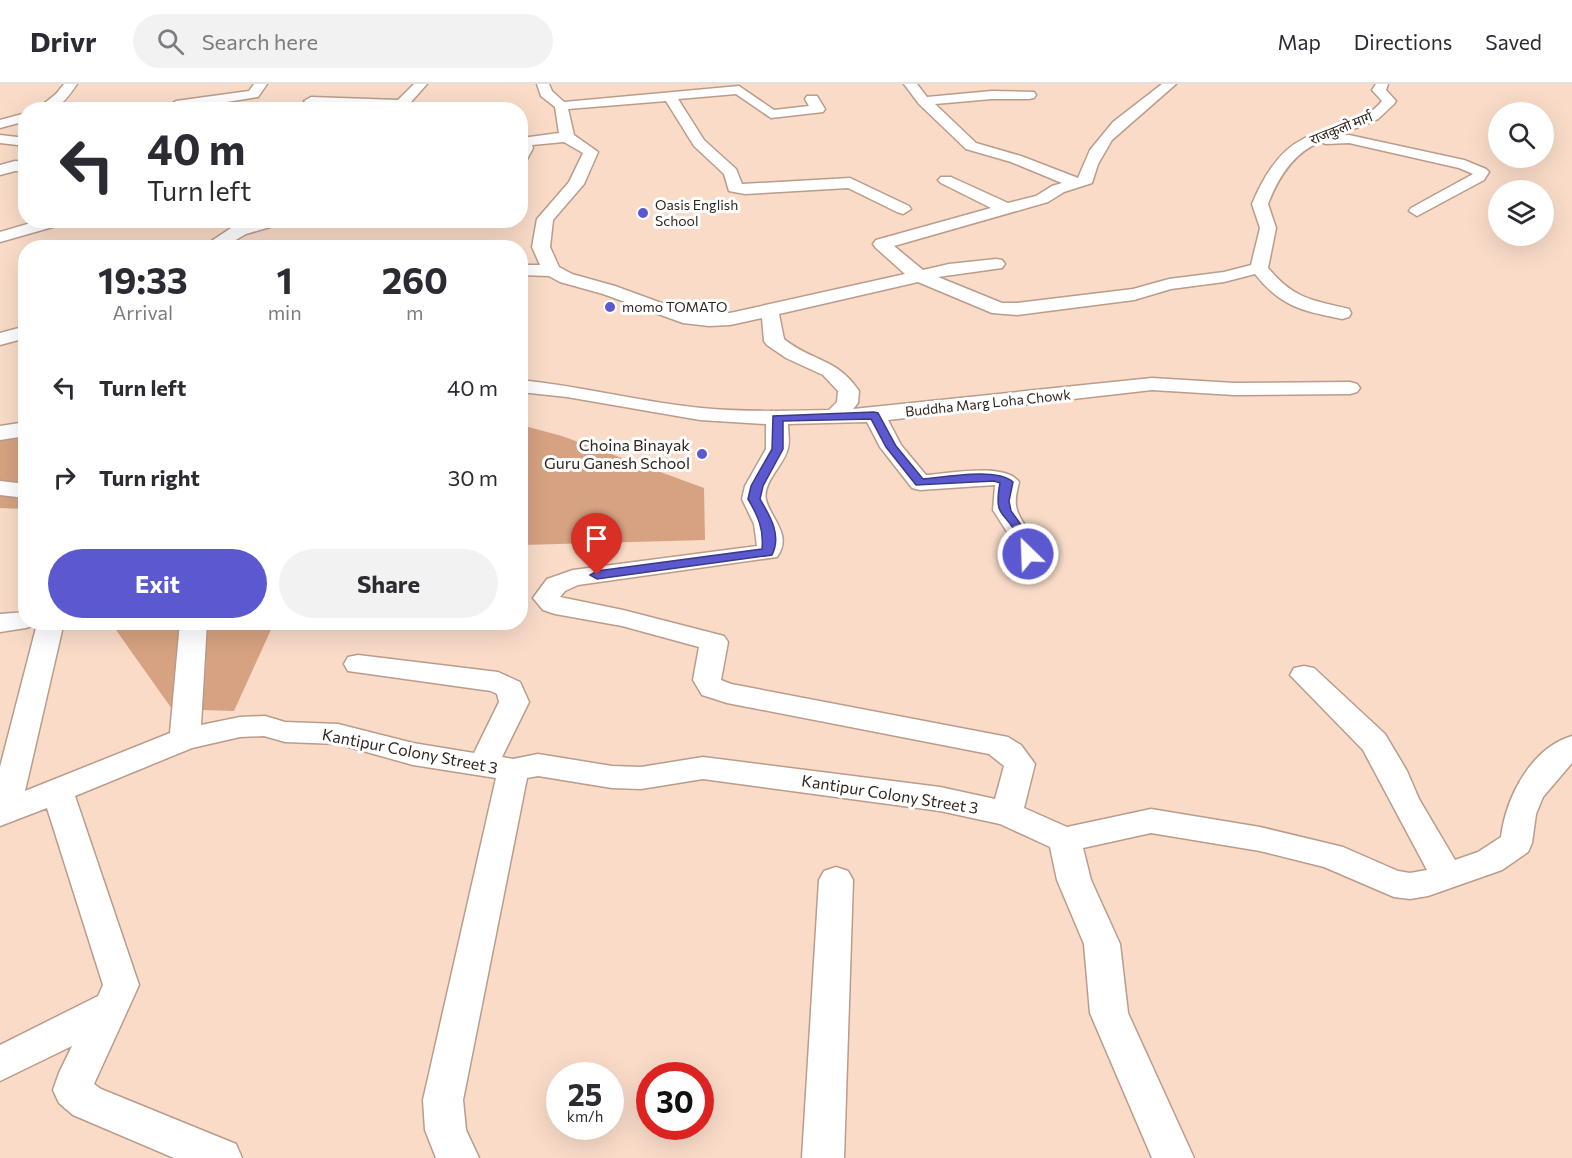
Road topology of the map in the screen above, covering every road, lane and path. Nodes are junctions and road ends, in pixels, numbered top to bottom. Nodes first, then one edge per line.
1 (71, 84) edge
2 (261, 84) edge
3 (421, 84) edge
4 (543, 84) edge
5 (910, 84) edge
6 (1170, 84) edge
7 (1382, 84) edge
8 (990, 89) edge
9 (1029, 95) dead end
10 (670, 97) junction
11 (812, 99) dead end
12 (311, 101) dead end
13 (924, 101) junction
14 (54, 102) edge
15 (197, 102) edge
16 (326, 102) edge
17 (403, 102) edge
18 (561, 106) junction
19 (784, 114) junction
20 (18, 119) edge
21 (0, 124) edge
22 (792, 126) dead end
23 (567, 137) junction
24 (0, 139) edge
25 (18, 141) edge
26 (528, 141) edge
27 (1304, 143) junction
28 (18, 166) edge
29 (0, 170) edge
30 (946, 180) dead end
31 (1078, 184) junction
32 (903, 209) dead end
33 (1007, 209) junction
34 (1417, 211) dead end
35 (32, 228) edge
36 (248, 228) edge
37 (0, 237) edge
38 (222, 240) edge
39 (996, 264) dead end
40 (1259, 268) junction
41 (528, 270) edge
42 (553, 271) junction
43 (920, 276) junction
44 (769, 310) junction
45 (1342, 313) dead end
46 (18, 334) edge
47 (0, 339) edge
48 (528, 387) edge
49 (1350, 388) dead end
50 (836, 415) junction
51 (874, 415) junction
52 (777, 418) junction
53 (18, 430) edge
54 (0, 433) edge
55 (0, 488) edge
56 (18, 490) edge
57 (1018, 572) dead end
58 (18, 621) edge
59 (0, 623) edge
60 (49, 630) edge
61 (193, 630) edge
62 (358, 664) dead end
63 (1304, 675) dead end
64 (185, 739) junction
65 (1572, 747) edge
66 (498, 767) junction
67 (58, 791) junction
68 (2, 814) edge
69 (1007, 814) junction
70 (1065, 840) junction
71 (1448, 877) junction
72 (836, 880) dead end
73 (112, 1007) junction
74 (0, 1065) edge
75 (221, 1158) edge
76 (458, 1158) edge
77 (823, 1158) edge
78 (1173, 1158) edge

1 - 14 street
2 - 15 street
3 - 17 street
4 - 18 street
5 - 13 street
6 - 31 street
7 - 27 street, राजकुलो मार्ग
8 - 9 street
8 - 13 street
10 - 18 street
10 - 19 street
10 - 32 street
11 - 19 street
12 - 16 street
13 - 31 street
18 - 23 street
19 - 22 street
20 - 21 street
23 - 26 street
23 - 42 street
24 - 25 street
27 - 34 street
27 - 40 street, राजकुलो मार्ग
28 - 29 street
30 - 33 street
31 - 33 street
33 - 43 street
35 - 37 street
36 - 38 street
39 - 43 street
40 - 43 street
40 - 45 street
41 - 42 street
42 - 44 street
43 - 44 street
44 - 50 street
46 - 47 street
48 - 52 street, Buddha Marg Loha Chowk
49 - 51 street, Buddha Marg Loha Chowk
50 - 51 street, Buddha Marg Loha Chowk
50 - 52 street, Buddha Marg Loha Chowk
51 - 57 street
52 - 69 street
53 - 54 street
55 - 56 street
58 - 59 street
60 - 68 street
61 - 64 street
62 - 66 street
63 - 71 street
64 - 66 street, Kantipur Colony Street 3
64 - 67 street, Kantipur Colony Street 3
65 - 71 street
66 - 69 street, Kantipur Colony Street 3
66 - 76 street
67 - 68 street, Kantipur Colony Street 3
67 - 73 street
69 - 70 street, Kantipur Colony Street 3
70 - 71 street
70 - 78 street
72 - 77 street
73 - 74 street
73 - 75 street

